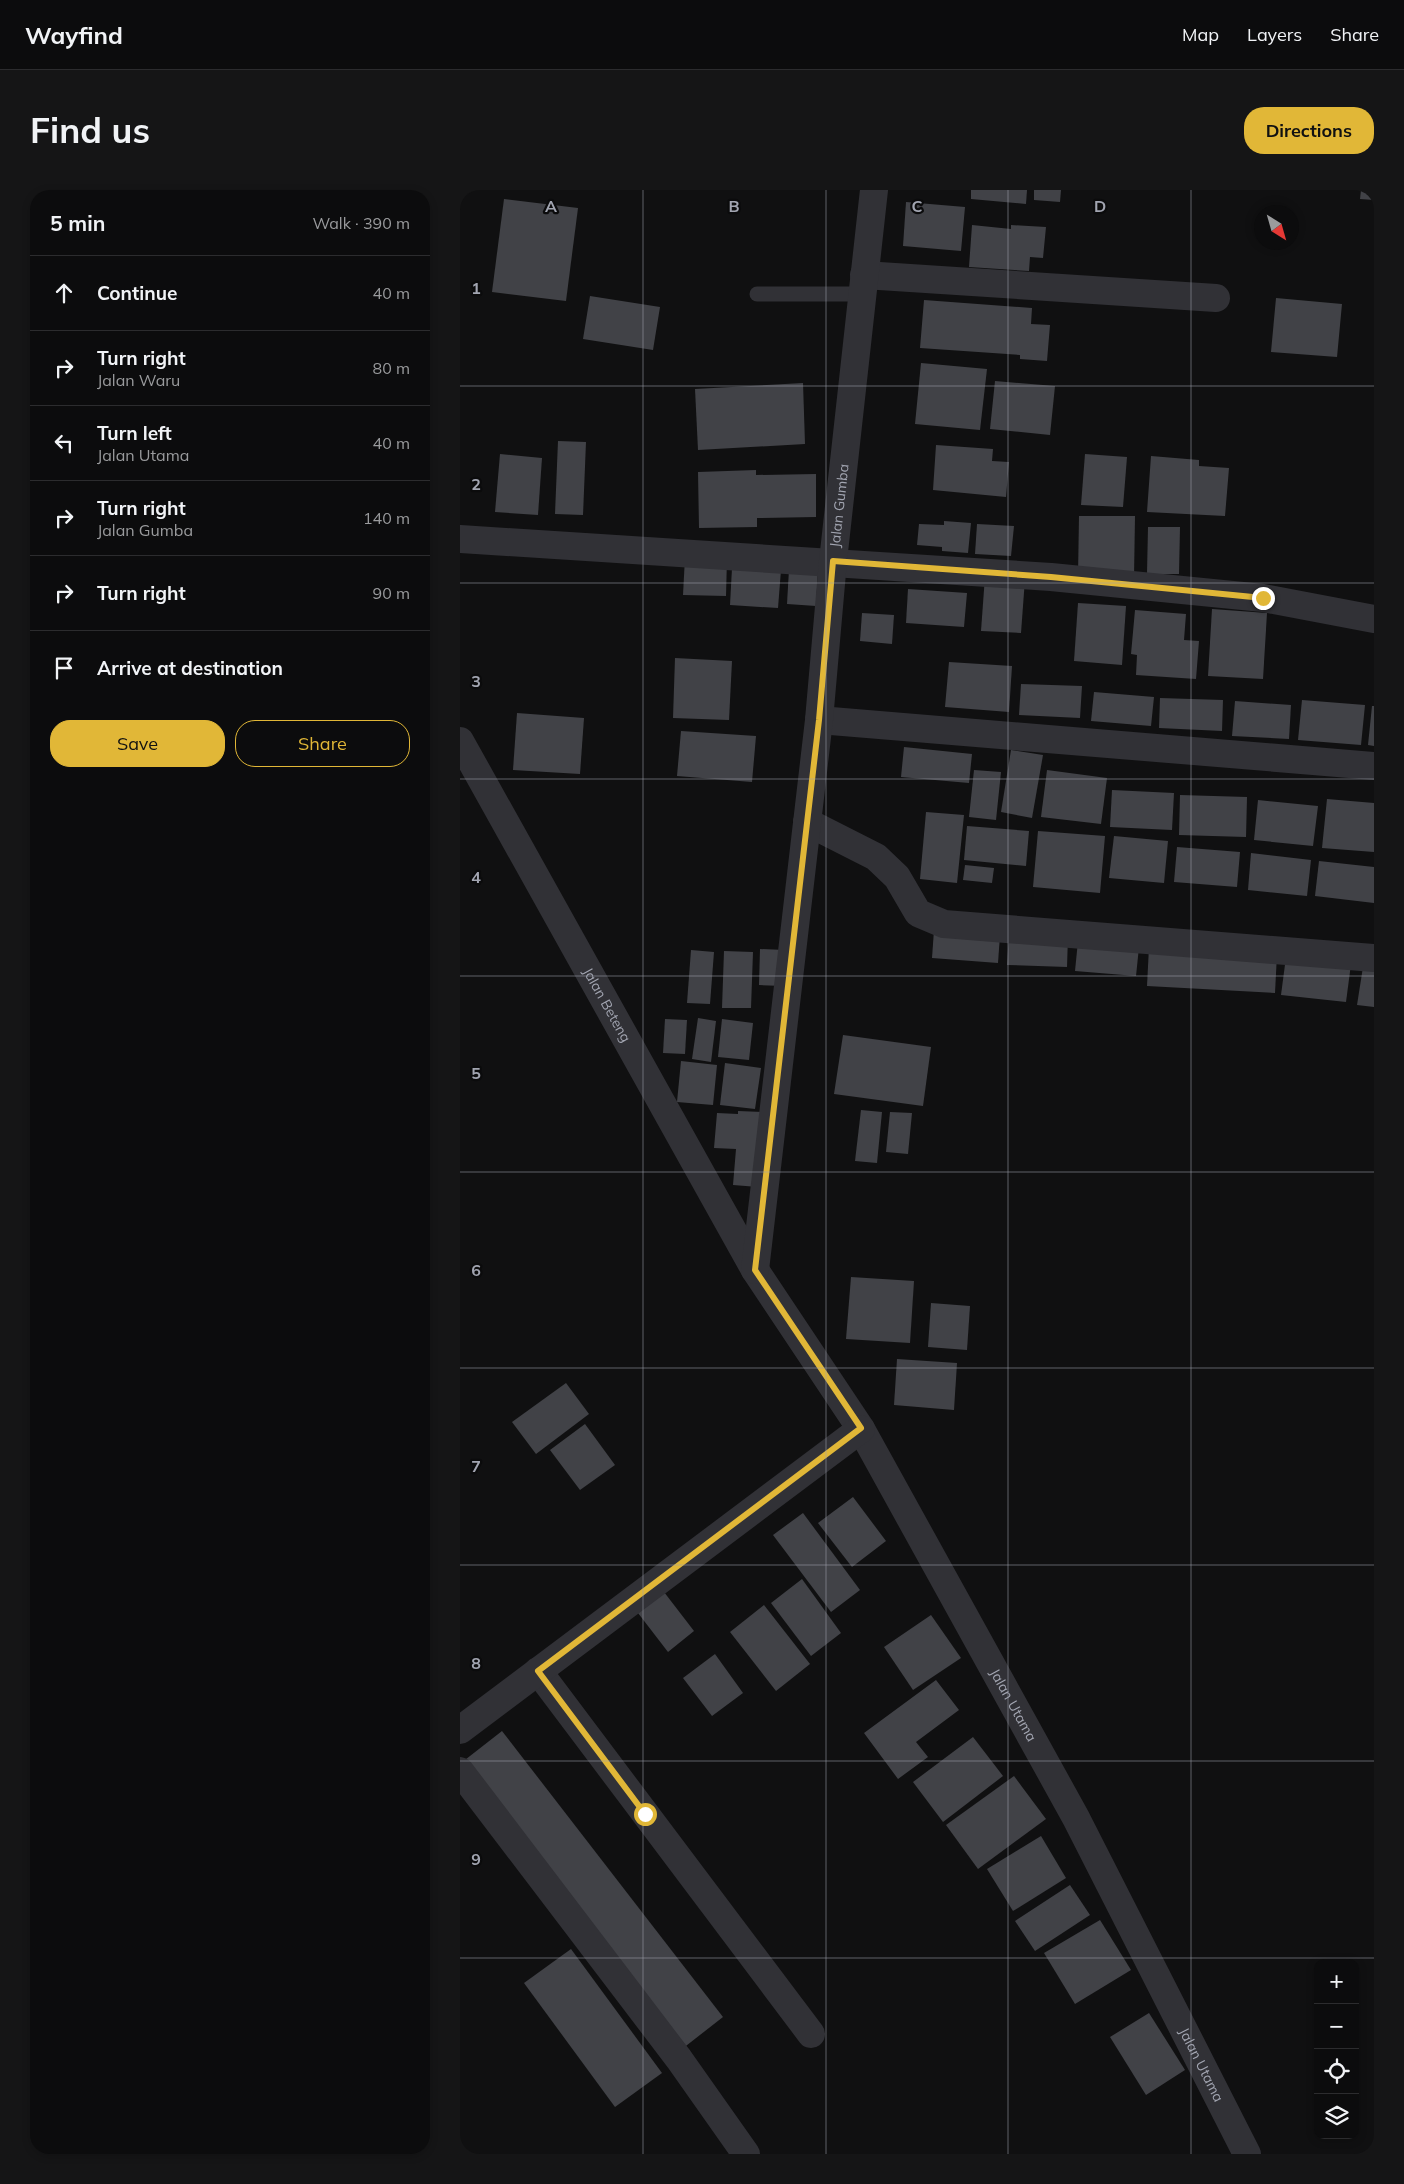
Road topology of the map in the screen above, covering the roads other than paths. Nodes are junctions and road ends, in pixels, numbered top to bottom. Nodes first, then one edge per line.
1 (874, 190) edge
2 (863, 284) junction
3 (757, 294) dead end
4 (1216, 298) dead end
5 (460, 539) edge
6 (833, 561) junction
7 (1374, 619) edge
8 (819, 720) junction
9 (460, 742) edge
10 (1374, 766) edge
11 (806, 822) junction
12 (1374, 958) edge
13 (755, 1270) junction
14 (861, 1428) junction
15 (538, 1671) junction
16 (460, 1730) edge
17 (460, 1771) edge
18 (811, 2034) dead end
19 (746, 2154) edge
20 (1247, 2154) edge

1 - 2 street, Jalan Gumba
2 - 3 lane
2 - 4 street
2 - 6 street, Jalan Gumba
5 - 6 street
6 - 7 street
6 - 8 street, Jalan Gumba
8 - 10 street
8 - 11 street, Jalan Gumba
9 - 13 street, Jalan Beteng
11 - 12 street
11 - 13 street, Jalan Gumba
13 - 14 street, Jalan Utama
14 - 15 street
14 - 20 street, Jalan Utama
15 - 16 street
15 - 18 street
17 - 19 street

